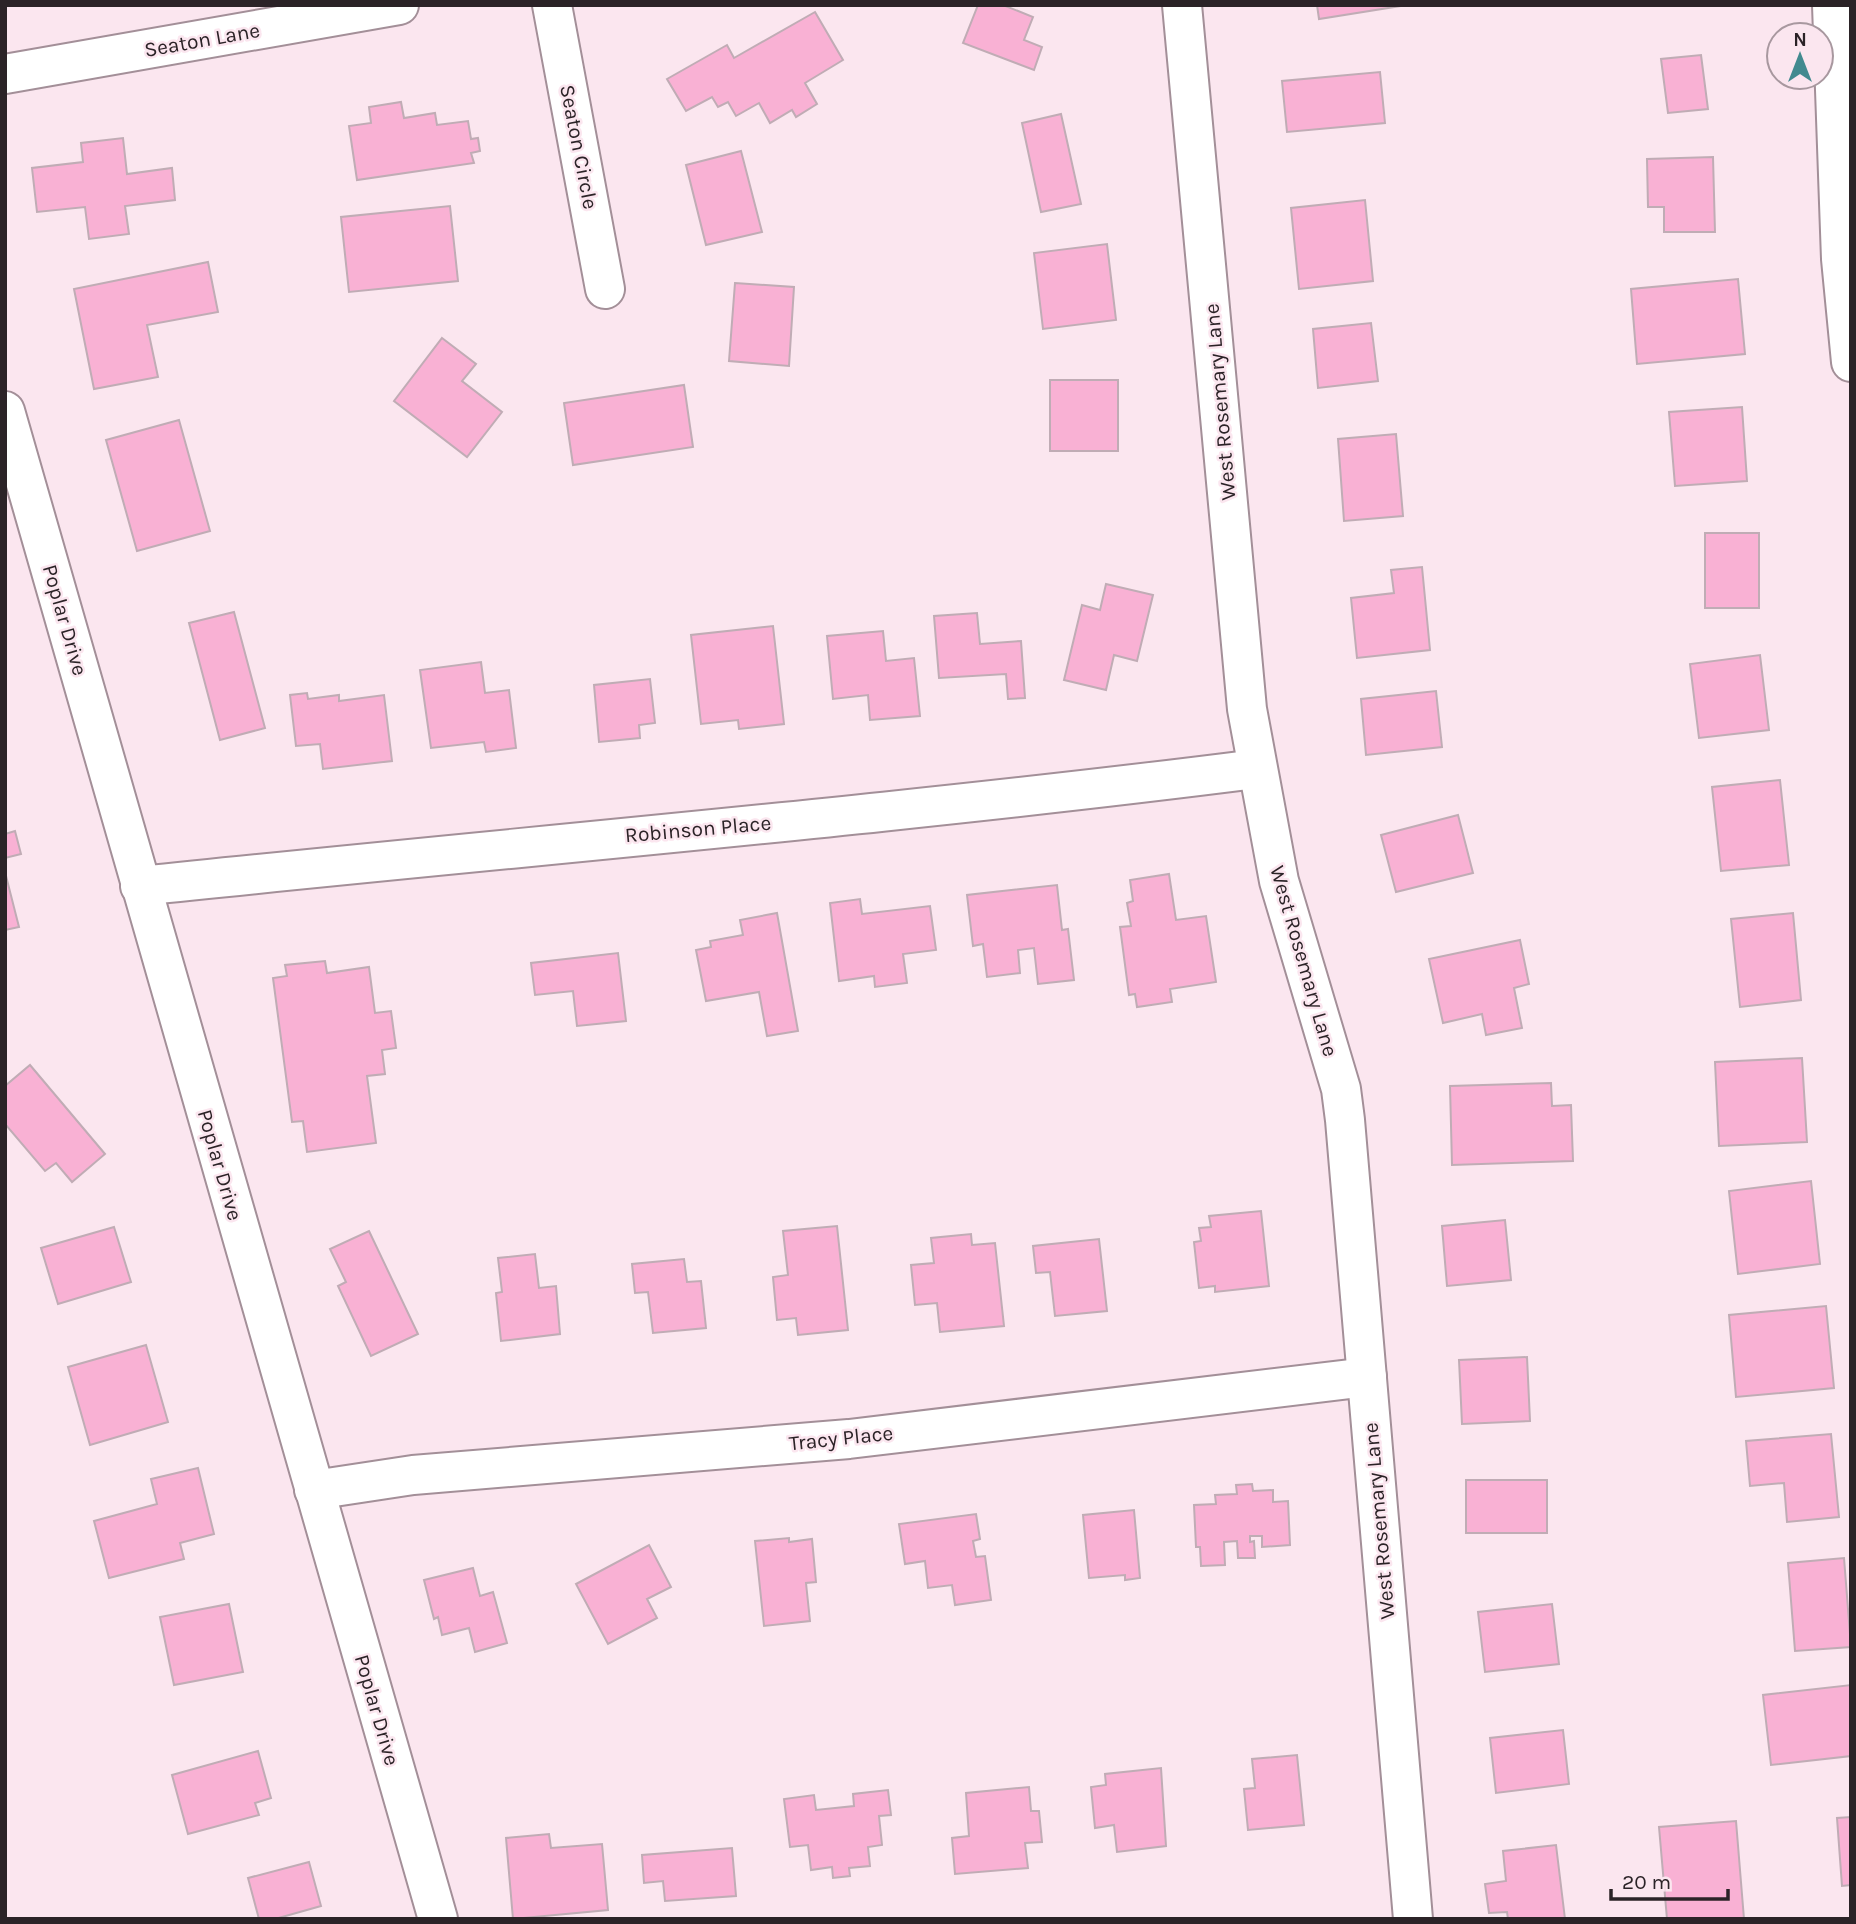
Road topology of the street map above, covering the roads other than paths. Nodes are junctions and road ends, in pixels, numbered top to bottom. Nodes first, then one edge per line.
1 (399, 5) edge
2 (552, 5) edge
3 (1182, 5) edge
4 (1832, 5) edge
5 (5, 74) edge
6 (605, 289) dead end
7 (1851, 362) edge
8 (5, 411) edge
9 (1256, 769) junction
10 (140, 886) junction
11 (1367, 1377) junction
12 (314, 1490) junction
13 (438, 1919) edge
14 (1413, 1919) edge

1 - 5 street, Seaton Lane
2 - 6 street, Seaton Circle
3 - 9 street, West Rosemary Lane
4 - 7 street
8 - 10 street, Poplar Drive
9 - 10 street, Robinson Place
9 - 11 street, West Rosemary Lane
10 - 12 street, Poplar Drive
11 - 12 street, Tracy Place
11 - 14 street, West Rosemary Lane
12 - 13 street, Poplar Drive

